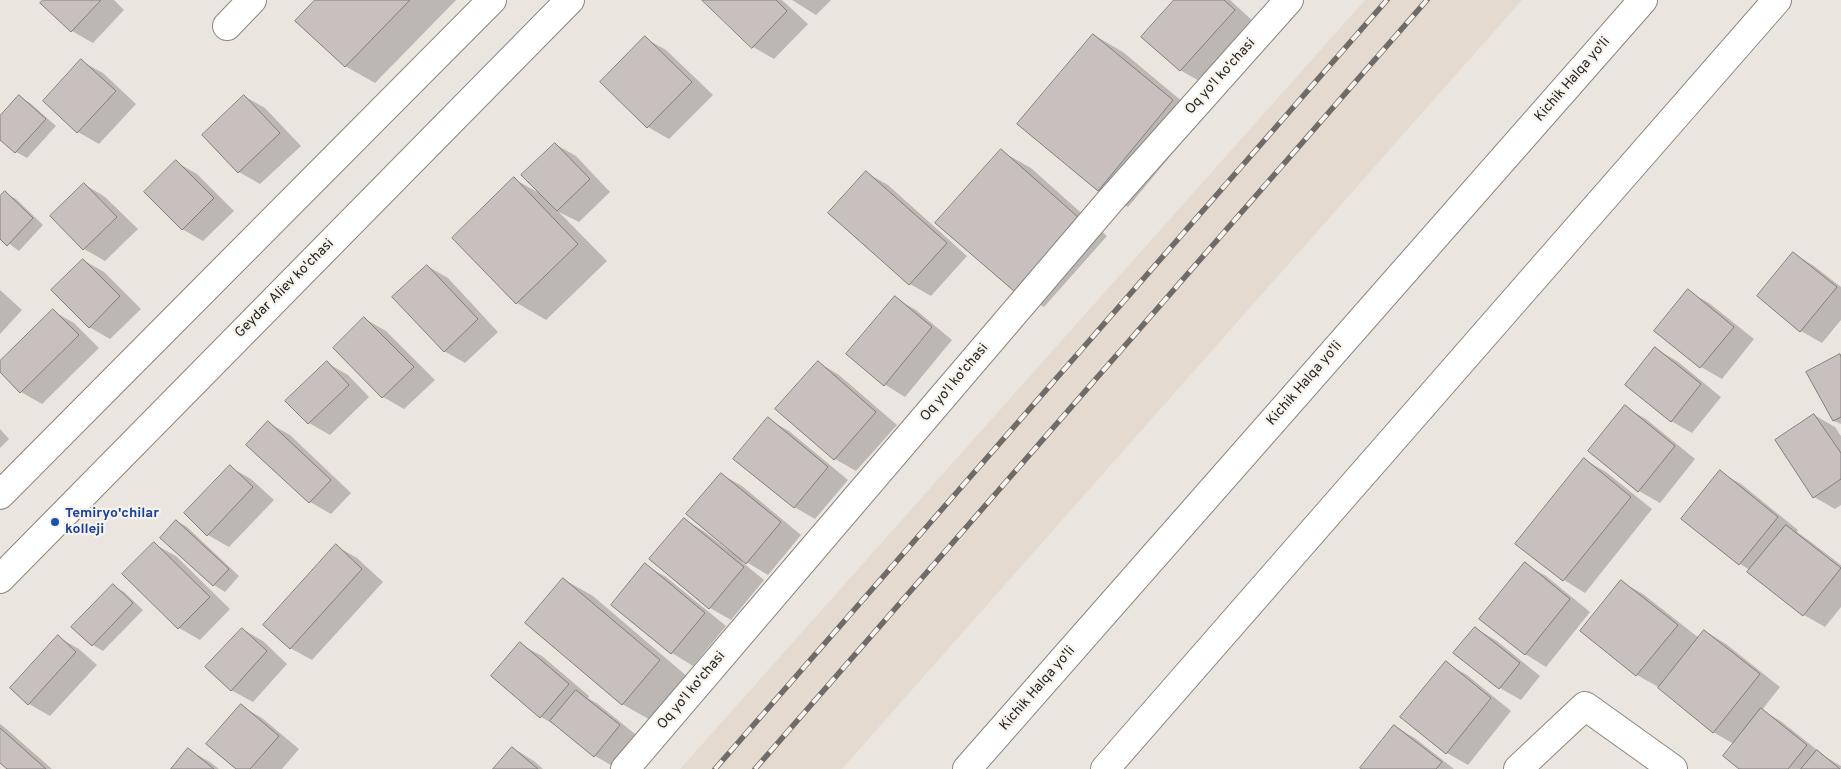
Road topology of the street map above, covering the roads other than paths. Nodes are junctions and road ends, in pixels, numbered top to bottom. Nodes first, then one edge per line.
1 (252, 0) edge
2 (491, 0) edge
3 (570, 0) edge
4 (1289, 0) edge
5 (1643, 0) edge
6 (1777, 0) edge
7 (226, 26) dead end
8 (0, 495) edge
9 (0, 579) edge
10 (625, 769) edge
11 (967, 769) edge
12 (1105, 769) edge
13 (1518, 769) edge
14 (1673, 769) edge

1 - 7 main road
2 - 8 main road
3 - 9 main road, Geydar Aliev ko'chasi
4 - 10 main road, Oq yo'l ko'chasi
5 - 11 main road, Kichik Halqa yo'li
6 - 12 main road
13 - 14 main road

